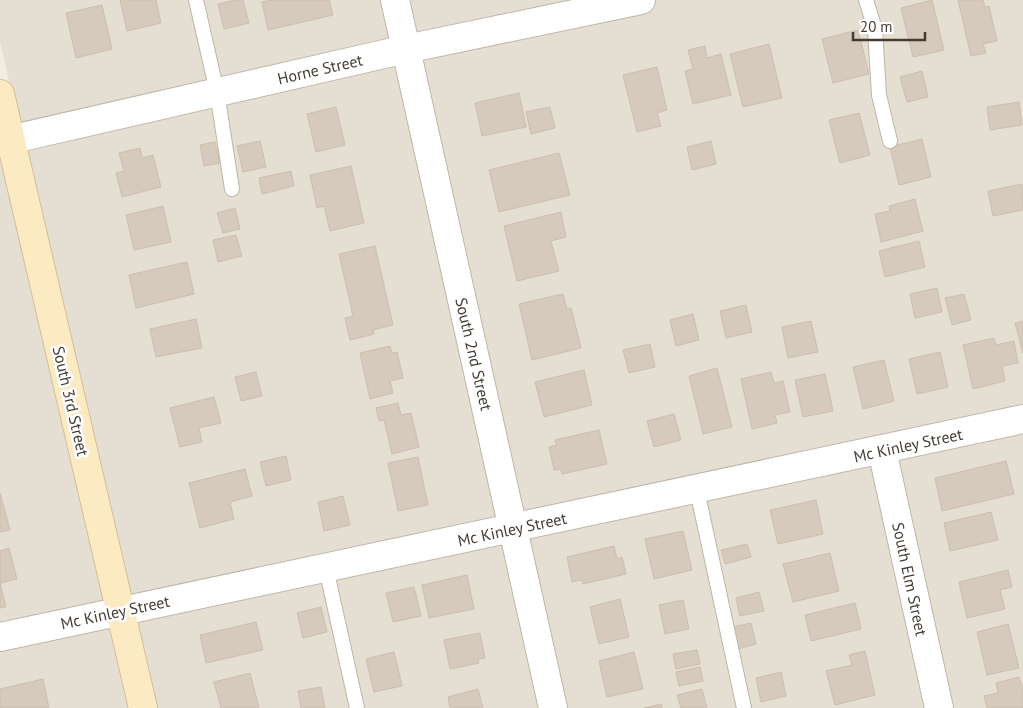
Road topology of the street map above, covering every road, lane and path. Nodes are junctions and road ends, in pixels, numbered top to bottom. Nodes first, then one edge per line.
1 (196, 0) edge
2 (394, 0) edge
3 (641, 0) edge
4 (866, 0) edge
5 (590, 5) edge
6 (406, 49) junction
7 (218, 92) junction
8 (0, 94) edge
9 (5, 141) edge
10 (890, 141) dead end
11 (232, 190) dead end
12 (1023, 419) edge
13 (882, 450) junction
14 (698, 490) junction
15 (513, 529) junction
16 (326, 568) junction
17 (121, 611) junction
18 (0, 637) edge
19 (143, 708) edge
20 (357, 708) edge
21 (553, 708) edge
22 (744, 708) edge
23 (939, 708) edge

1 - 7 lane
2 - 6 street, South 2nd Street
3 - 5 street, Horne Street
4 - 10 lane
5 - 6 street, Horne Street
6 - 7 street, Horne Street
6 - 15 street, South 2nd Street
7 - 9 street, Horne Street
7 - 11 lane
8 - 9 street, South 3rd Street
9 - 17 street, South 3rd Street
12 - 13 street, Mc Kinley Street
13 - 14 street, Mc Kinley Street
13 - 23 street, South Elm Street
14 - 15 street, Mc Kinley Street
14 - 22 lane
15 - 16 street, Mc Kinley Street
15 - 21 street, South 2nd Street
16 - 17 street, Mc Kinley Street
16 - 20 lane
17 - 18 street, Mc Kinley Street
17 - 19 street, South 3rd Street

